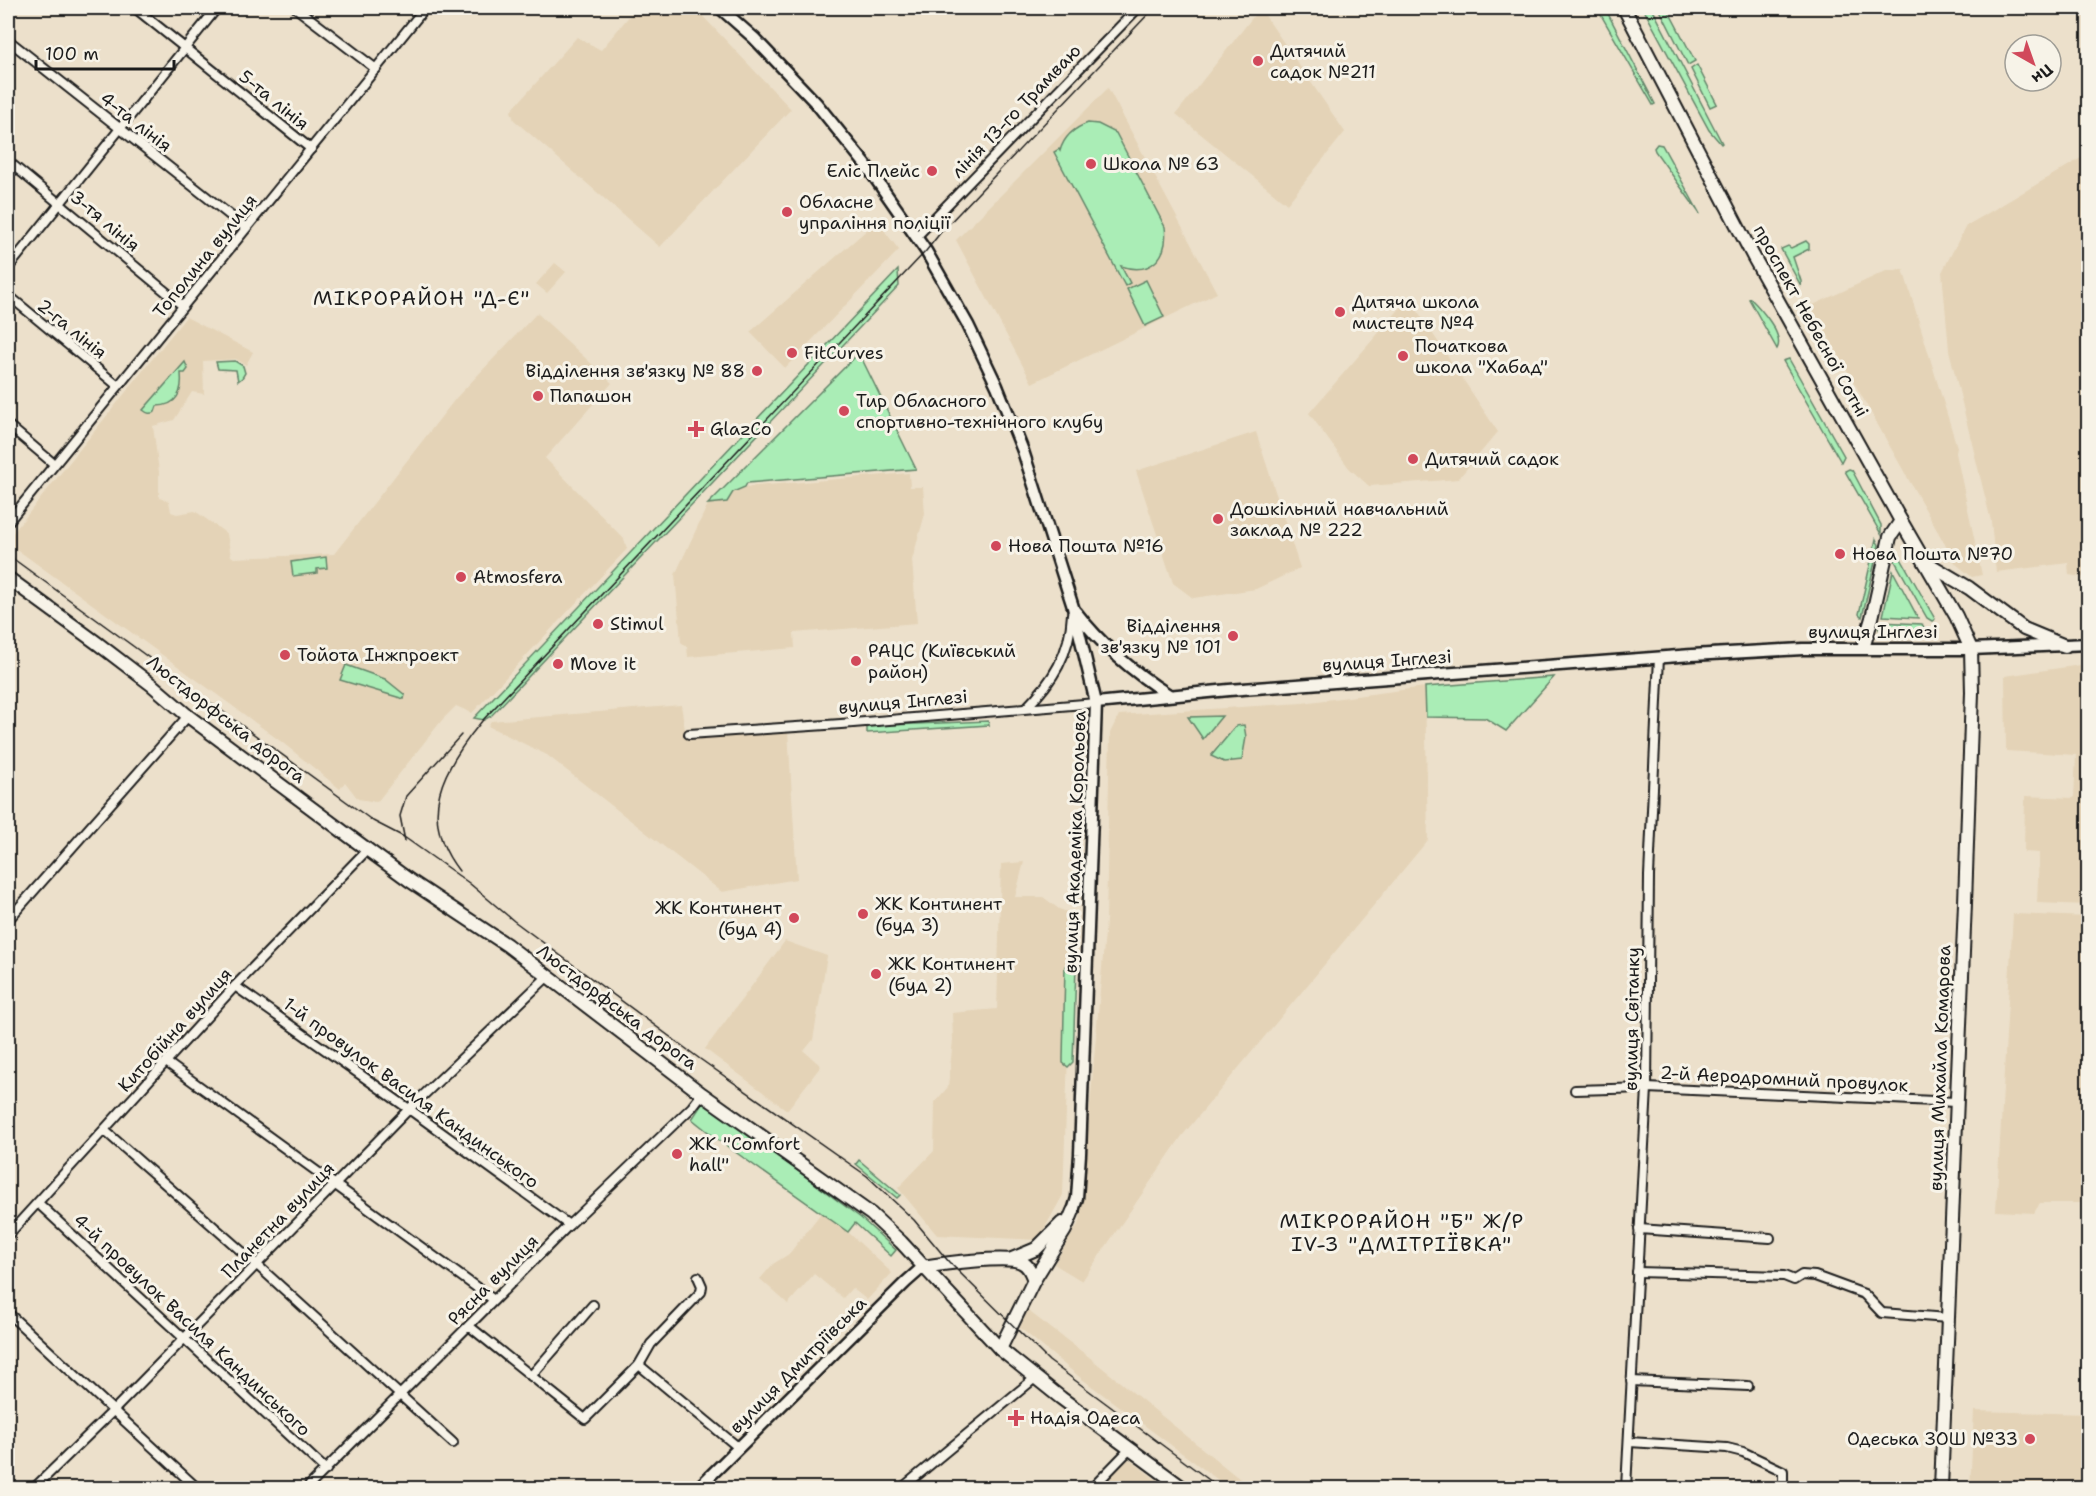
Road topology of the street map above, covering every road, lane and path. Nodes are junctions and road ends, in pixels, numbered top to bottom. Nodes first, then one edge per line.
1 (135, 8) edge
2 (217, 8) edge
3 (296, 8) edge
4 (425, 8) edge
5 (720, 8) edge
6 (1138, 8) edge
7 (1624, 8) edge
8 (8, 40) edge
9 (185, 48) junction
10 (376, 69) junction
11 (120, 128) junction
12 (310, 149) junction
13 (8, 161) edge
14 (60, 202) junction
15 (246, 228) junction
16 (917, 236) junction
17 (8, 268) edge
18 (8, 295) edge
19 (183, 306) junction
20 (118, 386) junction
21 (8, 425) edge
22 (54, 464) junction
23 (1901, 521) junction
24 (8, 522) edge
25 (1924, 562) junction
26 (8, 578) edge
27 (1073, 607) junction
28 (2088, 644) edge
29 (2065, 646) junction
30 (1863, 648) junction
31 (1971, 649) junction
32 (1659, 657) junction
33 (1169, 695) junction
34 (1096, 703) junction
35 (1026, 708) junction
36 (188, 716) junction
37 (689, 734) dead end
38 (368, 849) junction
39 (8, 920) edge
40 (548, 976) junction
41 (235, 986) junction
42 (166, 1062) junction
43 (1647, 1088) junction
44 (1575, 1090) dead end
45 (702, 1094) junction
46 (1956, 1102) junction
47 (409, 1108) junction
48 (104, 1130) junction
49 (334, 1184) junction
50 (38, 1203) junction
51 (1073, 1211) junction
52 (569, 1225) junction
53 (1639, 1229) junction
54 (8, 1235) edge
55 (1770, 1238) dead end
56 (1011, 1260) junction
57 (256, 1264) junction
58 (923, 1268) junction
59 (1637, 1272) junction
60 (698, 1277) dead end
61 (1034, 1280) junction
62 (494, 1300) junction
63 (593, 1305) dead end
64 (8, 1313) edge
65 (1948, 1318) junction
66 (468, 1326) junction
67 (184, 1337) junction
68 (1000, 1349) junction
69 (639, 1365) junction
70 (531, 1376) junction
71 (1035, 1378) junction
72 (1631, 1381) junction
73 (1748, 1386) dead end
74 (400, 1395) junction
75 (112, 1412) junction
76 (1629, 1442) junction
77 (453, 1443) dead end
78 (739, 1448) junction
79 (1130, 1449) junction
80 (326, 1470) junction
81 (311, 1487) edge
82 (34, 1488) edge
83 (197, 1488) edge
84 (698, 1488) edge
85 (902, 1488) edge
86 (1092, 1488) edge
87 (1183, 1488) edge
88 (1626, 1488) edge
89 (1783, 1488) edge
90 (1941, 1488) edge

1 - 9 street, 5-та лінія
2 - 9 street
3 - 10 street
4 - 10 street, Тополина вулиця
5 - 16 main road, вулиця Академіка Корольова
6 - 16 street, лінія 13-го Трамваю
7 - 23 main road, проспект Небесної Сотні
8 - 11 street, 4-та лінія
9 - 11 street
9 - 12 street, 5-та лінія
10 - 12 street, Тополина вулиця
11 - 14 street
11 - 15 street, 4-та лінія
12 - 15 street, Тополина вулиця
13 - 14 street, 3-тя лінія
14 - 17 street
14 - 19 street, 3-тя лінія
15 - 19 street, Тополина вулиця
16 - 27 main road, вулиця Академіка Корольова
18 - 20 street, 2-га лінія
19 - 20 street, Тополина вулиця
20 - 22 street, Тополина вулиця
21 - 22 street
22 - 24 street, Тополина вулиця
23 - 25 main road, проспект Небесної Сотні
23 - 30 main road
25 - 29 main road
25 - 31 main road, проспект Небесної Сотні
26 - 36 main road, Люстдорфська дорога
27 - 33 main road
27 - 34 main road, вулиця Академіка Корольова
27 - 35 street
28 - 29 main road, вулиця Інглезі
29 - 31 main road, вулиця Інглезі
30 - 31 main road, вулиця Інглезі
30 - 32 main road, вулиця Інглезі
31 - 46 main road, вулиця Михайла Комарова
32 - 33 main road, вулиця Інглезі
32 - 43 street, вулиця Світанку
33 - 34 main road, вулиця Інглезі
34 - 35 street, вулиця Інглезі
34 - 51 main road, вулиця Академіка Корольова
35 - 37 street, вулиця Інглезі
36 - 38 main road, Люстдорфська дорога
36 - 39 street
38 - 40 main road, Люстдорфська дорога
38 - 41 street, Китобійна вулиця
40 - 45 main road, Люстдорфська дорога
40 - 47 street, Планетна вулиця
41 - 42 street, Китобійна вулиця
41 - 47 street, 1-й провулок Василя Кандинського
42 - 48 street, Китобійна вулиця
42 - 49 street
43 - 44 street, 2-й Аеродромний провулок
43 - 46 street, 2-й Аеродромний провулок
43 - 53 street, вулиця Світанку
45 - 52 street, Рясна вулиця
45 - 58 main road, Люстдорфська дорога
46 - 65 main road, вулиця Михайла Комарова
47 - 49 street, Планетна вулиця
47 - 52 street, 1-й провулок Василя Кандинського
48 - 50 street, Китобійна вулиця
48 - 57 street
49 - 57 street, Планетна вулиця
49 - 62 street
50 - 54 street, Китобійна вулиця
50 - 67 street, 4-й провулок Василя Кандинського
51 - 56 main road
51 - 61 main road
52 - 62 street, Рясна вулиця
53 - 55 street
53 - 59 street, вулиця Світанку
56 - 58 main road
56 - 61 main road
57 - 67 street, Планетна вулиця
57 - 74 street
58 - 68 main road, Люстдорфська дорога
58 - 78 main road, вулиця Дмитріївська
59 - 65 street
59 - 72 street, вулиця Світанку
60 - 69 street
61 - 68 main road
62 - 66 street, Рясна вулиця
63 - 70 street
64 - 75 street
65 - 90 main road, вулиця Михайла Комарова
66 - 70 street
66 - 74 street, Рясна вулиця
67 - 75 street, Планетна вулиця
67 - 80 street, 4-й провулок Василя Кандинського
68 - 71 main road, Люстдорфська дорога
69 - 70 street
69 - 78 street
71 - 79 main road, Люстдорфська дорога
71 - 85 street
72 - 73 street
72 - 76 street, вулиця Світанку
74 - 77 street
74 - 80 street, Рясна вулиця
75 - 82 street, Планетна вулиця
75 - 83 street
76 - 88 street, вулиця Світанку
76 - 89 street
78 - 84 main road, вулиця Дмитріївська
79 - 86 street
79 - 87 main road, Люстдорфська дорога
80 - 81 street, Рясна вулиця

